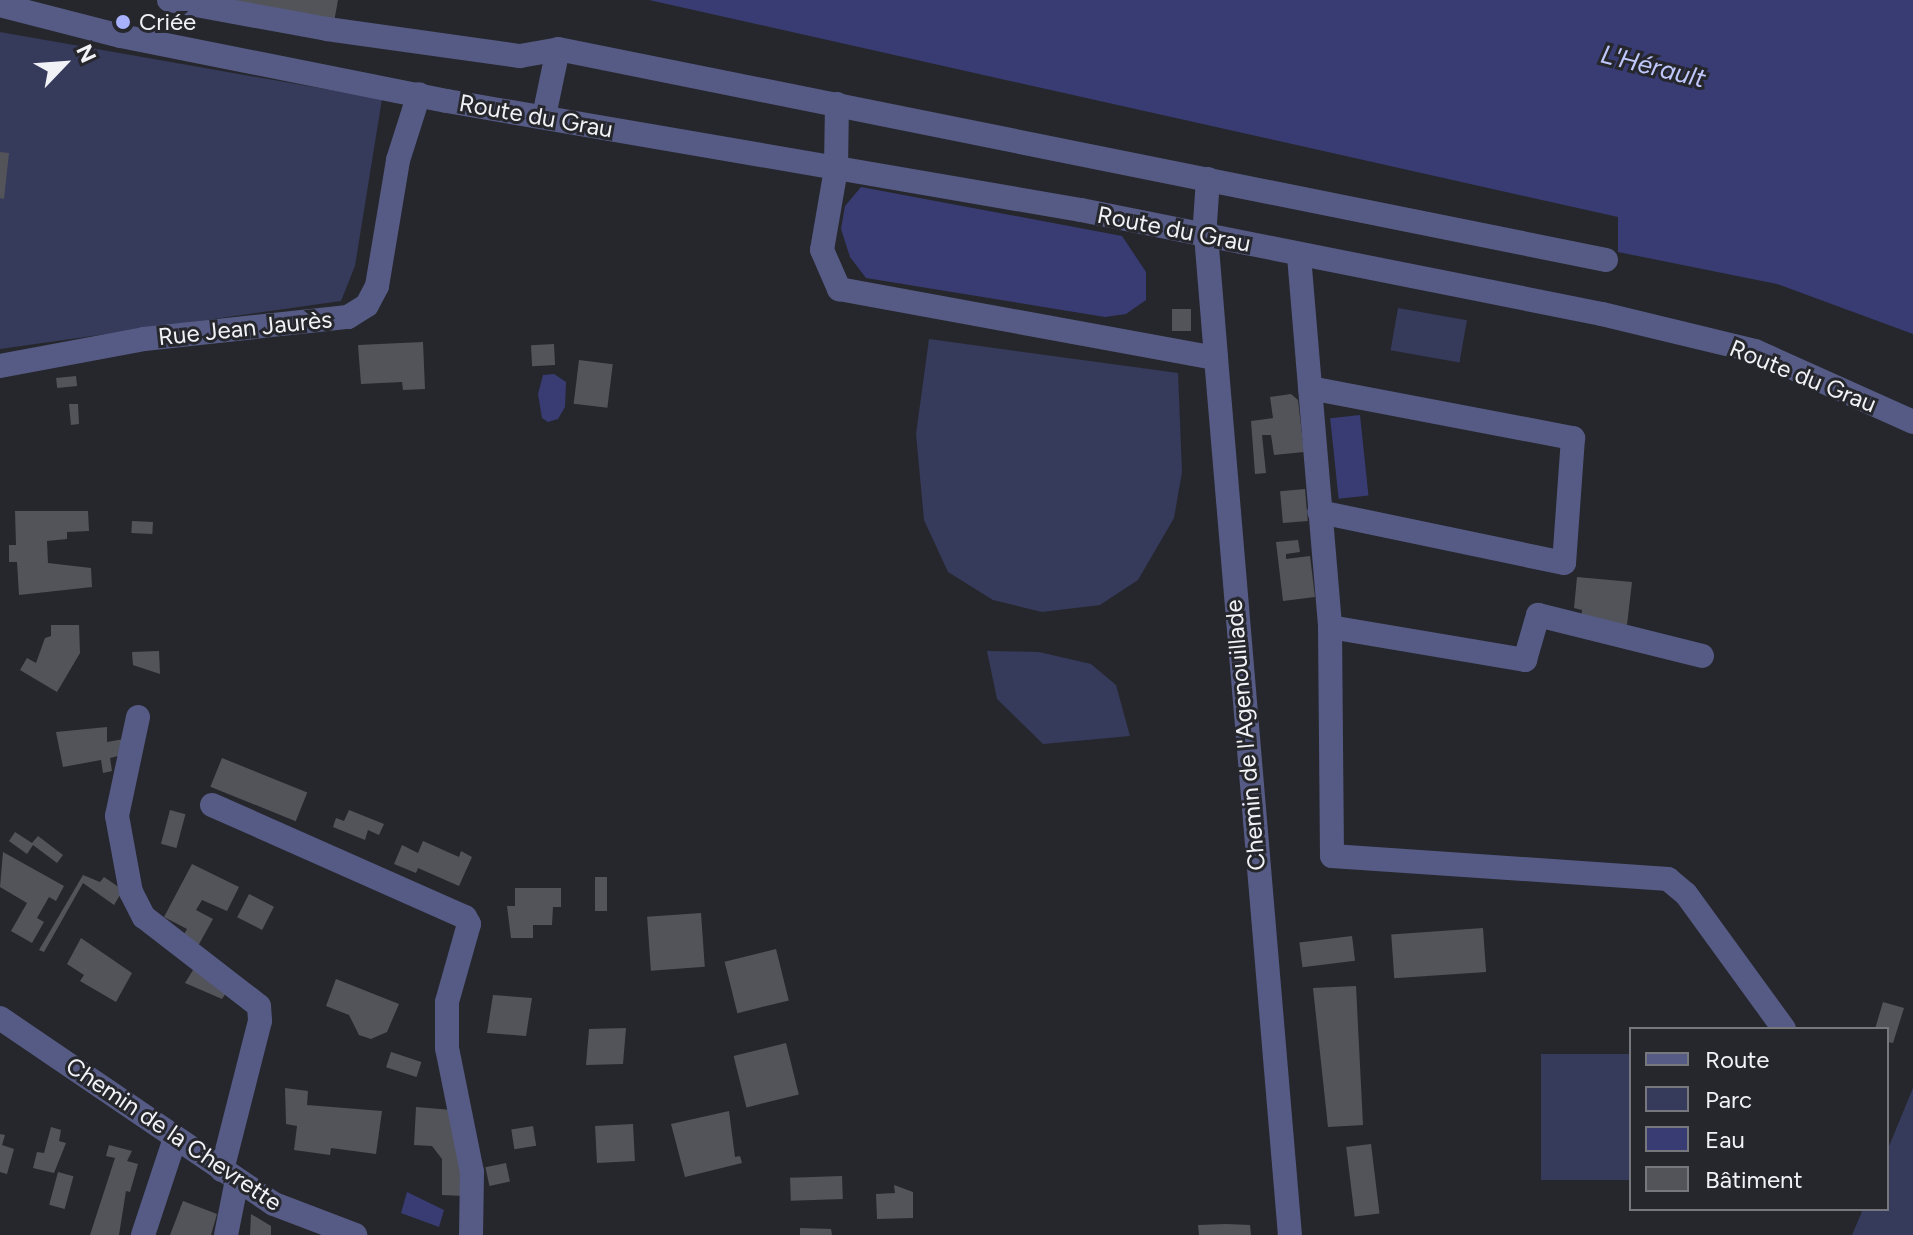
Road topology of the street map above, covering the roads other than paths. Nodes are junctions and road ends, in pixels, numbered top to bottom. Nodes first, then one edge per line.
1 (169, 0) edge
2 (0, 5) edge
3 (558, 49) junction
4 (419, 94) junction
5 (837, 104) junction
6 (544, 116) junction
7 (836, 169) junction
8 (1208, 179) junction
9 (1209, 234) junction
10 (1299, 256) junction
11 (1606, 260) dead end
12 (1216, 358) junction
13 (0, 366) edge
14 (1310, 388) junction
15 (1913, 422) edge
16 (1319, 512) junction
17 (1330, 627) junction
18 (1702, 656) dead end
19 (138, 717) dead end
20 (212, 805) dead end
21 (0, 1018) edge
22 (1783, 1027) edge
23 (175, 1138) junction
24 (229, 1175) junction
25 (143, 1235) edge
26 (226, 1235) edge
27 (355, 1235) edge
28 (471, 1235) edge
29 (1290, 1235) edge

1 - 3 street
2 - 4 street, Route du Grau
3 - 5 street
3 - 6 street
4 - 6 street, Route du Grau
4 - 13 street, Rue Jean Jaurès
5 - 7 street
5 - 8 street
6 - 7 street, Route du Grau
7 - 9 street, Route du Grau
7 - 12 street
8 - 9 street, Chemin de l'Agenouillade
8 - 11 street
9 - 10 street, Route du Grau
9 - 12 street, Chemin de l'Agenouillade
10 - 14 street
10 - 15 street, Route du Grau
12 - 29 street, Chemin de l'Agenouillade
14 - 16 street
14 - 16 street
16 - 17 street
17 - 18 street
17 - 22 street
19 - 24 street
20 - 28 street
21 - 23 street, Chemin de la Chevrette
23 - 24 street, Chemin de la Chevrette
23 - 25 street
24 - 26 street
24 - 27 street, Chemin de la Chevrette

